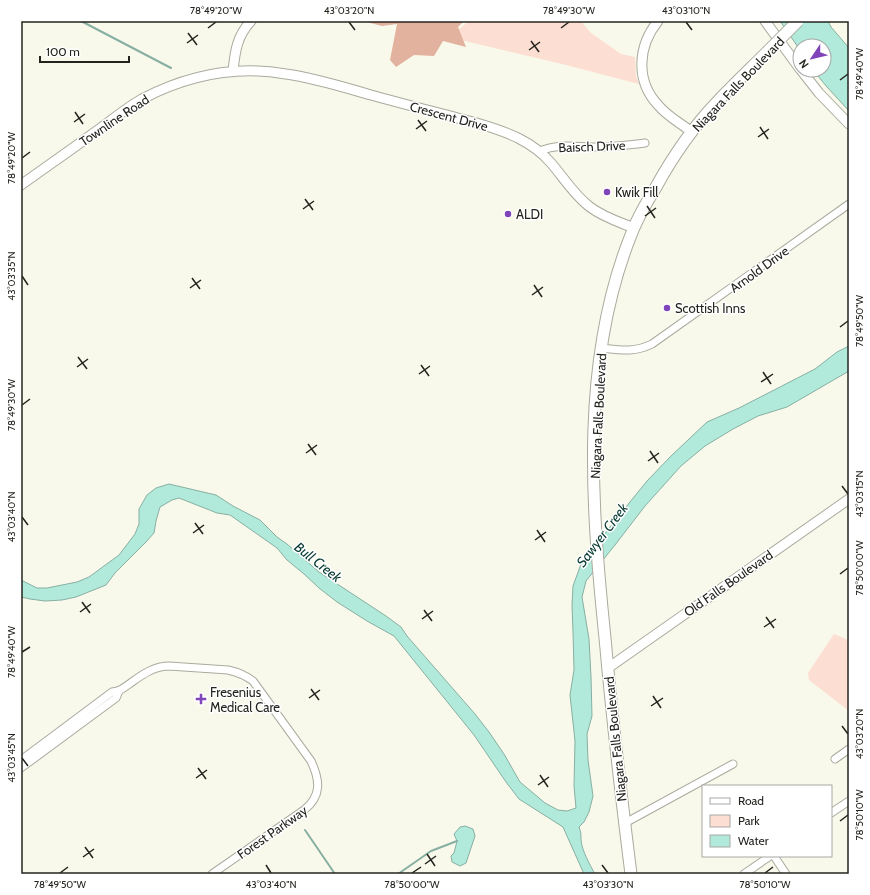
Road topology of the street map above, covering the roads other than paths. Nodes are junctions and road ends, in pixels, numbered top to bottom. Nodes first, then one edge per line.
1 (251, 21) edge
2 (658, 21) edge
3 (765, 21) edge
4 (798, 21) edge
5 (792, 58) edge
6 (233, 71) junction
7 (807, 78) edge
8 (849, 124) edge
9 (692, 132) junction
10 (645, 143) dead end
11 (540, 151) junction
12 (21, 185) edge
13 (849, 204) edge
14 (634, 228) junction
15 (601, 348) junction
16 (849, 499) edge
17 (608, 668) junction
18 (119, 691) junction
19 (849, 749) edge
20 (835, 759) dead end
21 (21, 760) edge
22 (733, 764) dead end
23 (21, 768) edge
24 (849, 801) edge
25 (832, 812) edge
26 (625, 823) junction
27 (769, 857) edge
28 (775, 857) edge
29 (212, 874) edge
30 (631, 874) edge
31 (744, 874) edge
32 (786, 874) edge

1 - 6 street
2 - 9 street
3 - 5 street
4 - 9 main road, Niagara Falls Boulevard, bridge
6 - 11 street, Crescent Drive
6 - 12 street, Townline Road
7 - 8 street
9 - 14 main road, Niagara Falls Boulevard
10 - 11 street, Baisch Drive
11 - 14 street, Crescent Drive
13 - 15 street, Arnold Drive
14 - 15 main road, Niagara Falls Boulevard
15 - 17 main road, Niagara Falls Boulevard
16 - 17 street, Old Falls Boulevard
17 - 26 main road, Niagara Falls Boulevard
18 - 21 street, Forest Parkway
18 - 23 street, Forest Parkway
18 - 29 street, Forest Parkway
19 - 20 street
22 - 26 street
24 - 25 street
26 - 30 main road, Niagara Falls Boulevard
27 - 31 street
28 - 32 street

